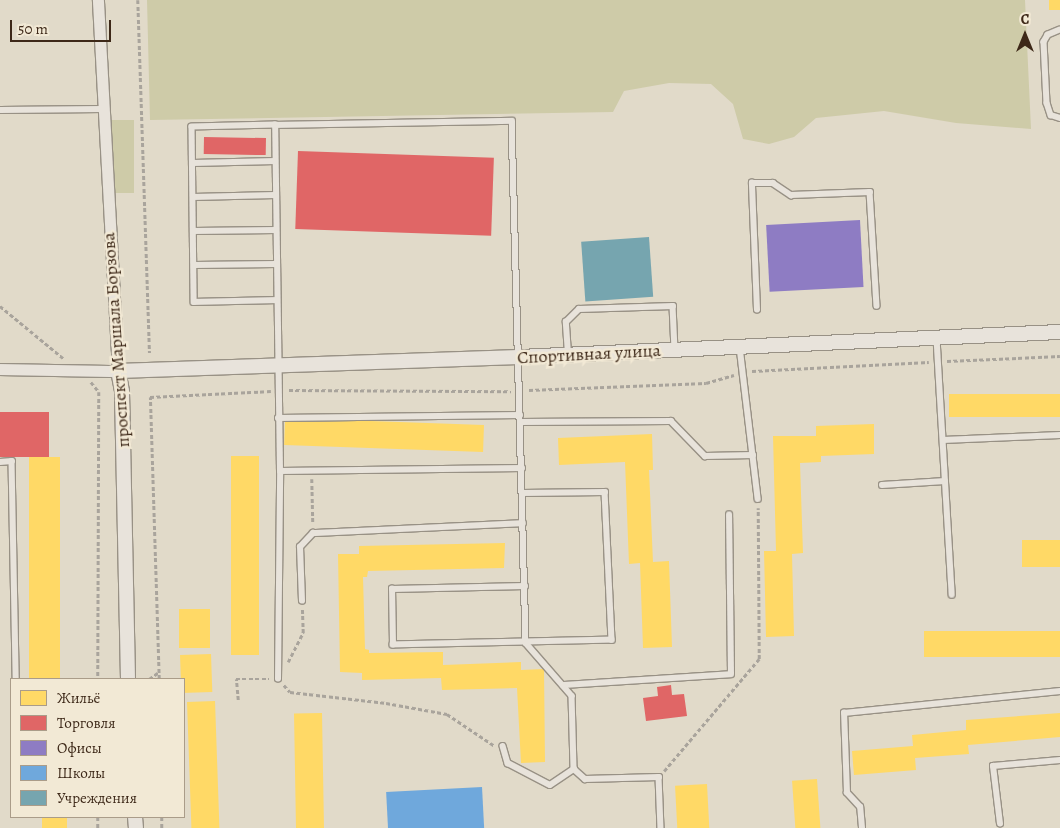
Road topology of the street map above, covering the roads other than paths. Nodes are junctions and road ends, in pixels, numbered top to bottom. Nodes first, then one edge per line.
1 (98, 0) edge
2 (1060, 30) edge
3 (102, 109) junction
4 (0, 110) edge
5 (1060, 118) edge
6 (275, 124) junction
7 (275, 161) junction
8 (193, 163) junction
9 (275, 195) junction
10 (193, 197) junction
11 (276, 230) junction
12 (193, 231) junction
13 (276, 264) junction
14 (194, 265) junction
15 (276, 300) junction
16 (877, 306) dead end
17 (757, 310) dead end
18 (1060, 332) edge
19 (936, 338) junction
20 (740, 347) junction
21 (675, 350) junction
22 (568, 355) junction
23 (519, 357) junction
24 (277, 365) junction
25 (0, 369) edge
26 (118, 371) junction
27 (520, 415) junction
28 (278, 418) junction
29 (520, 422) junction
30 (1060, 435) edge
31 (943, 440) junction
32 (752, 455) junction
33 (0, 462) edge
34 (522, 468) junction
35 (280, 471) junction
36 (945, 481) junction
37 (882, 485) dead end
38 (522, 493) junction
39 (758, 500) dead end
40 (728, 515) dead end
41 (523, 523) junction
42 (524, 586) junction
43 (952, 595) dead end
44 (302, 602) road end
45 (526, 642) junction
46 (16, 678) edge
47 (128, 678) edge
48 (278, 679) road end
49 (562, 685) junction
50 (1060, 691) edge
51 (504, 746) road end
52 (1060, 760) edge
53 (574, 769) junction
54 (1000, 824) dead end
55 (661, 828) edge
56 (862, 828) edge

1 - 3 street, проспект Маршала Борзова
2 - 5 lane
3 - 4 lane
3 - 26 street, проспект Маршала Борзова
6 - 7 lane
6 - 8 lane
6 - 23 lane
7 - 8 lane
7 - 9 lane
8 - 10 lane
9 - 10 lane
9 - 11 lane
10 - 12 lane
11 - 12 lane
11 - 13 lane
12 - 14 lane
13 - 14 lane
13 - 15 lane
14 - 15 lane
15 - 24 lane
16 - 17 lane
18 - 19 street, Спортивная улица
19 - 20 street, Спортивная улица
19 - 31 lane
20 - 21 street, Спортивная улица
20 - 32 lane
21 - 22 street, Спортивная улица
21 - 22 lane
22 - 23 street, Спортивная улица
23 - 24 street, Спортивная улица
23 - 27 lane
24 - 26 street, Спортивная улица
24 - 28 lane
25 - 26 street
26 - 47 street, проспект Маршала Борзова
27 - 28 lane
27 - 29 lane
28 - 35 lane
29 - 32 lane
29 - 34 lane
30 - 31 lane
31 - 36 lane
32 - 39 lane
33 - 46 lane
34 - 35 lane
34 - 38 lane
35 - 48 lane
36 - 37 lane
36 - 43 lane
38 - 41 lane
38 - 45 lane
40 - 49 lane
41 - 42 lane
41 - 44 lane
42 - 45 lane
42 - 45 lane
45 - 49 lane
49 - 53 lane
50 - 56 lane
51 - 53 lane
52 - 54 lane
53 - 55 lane

